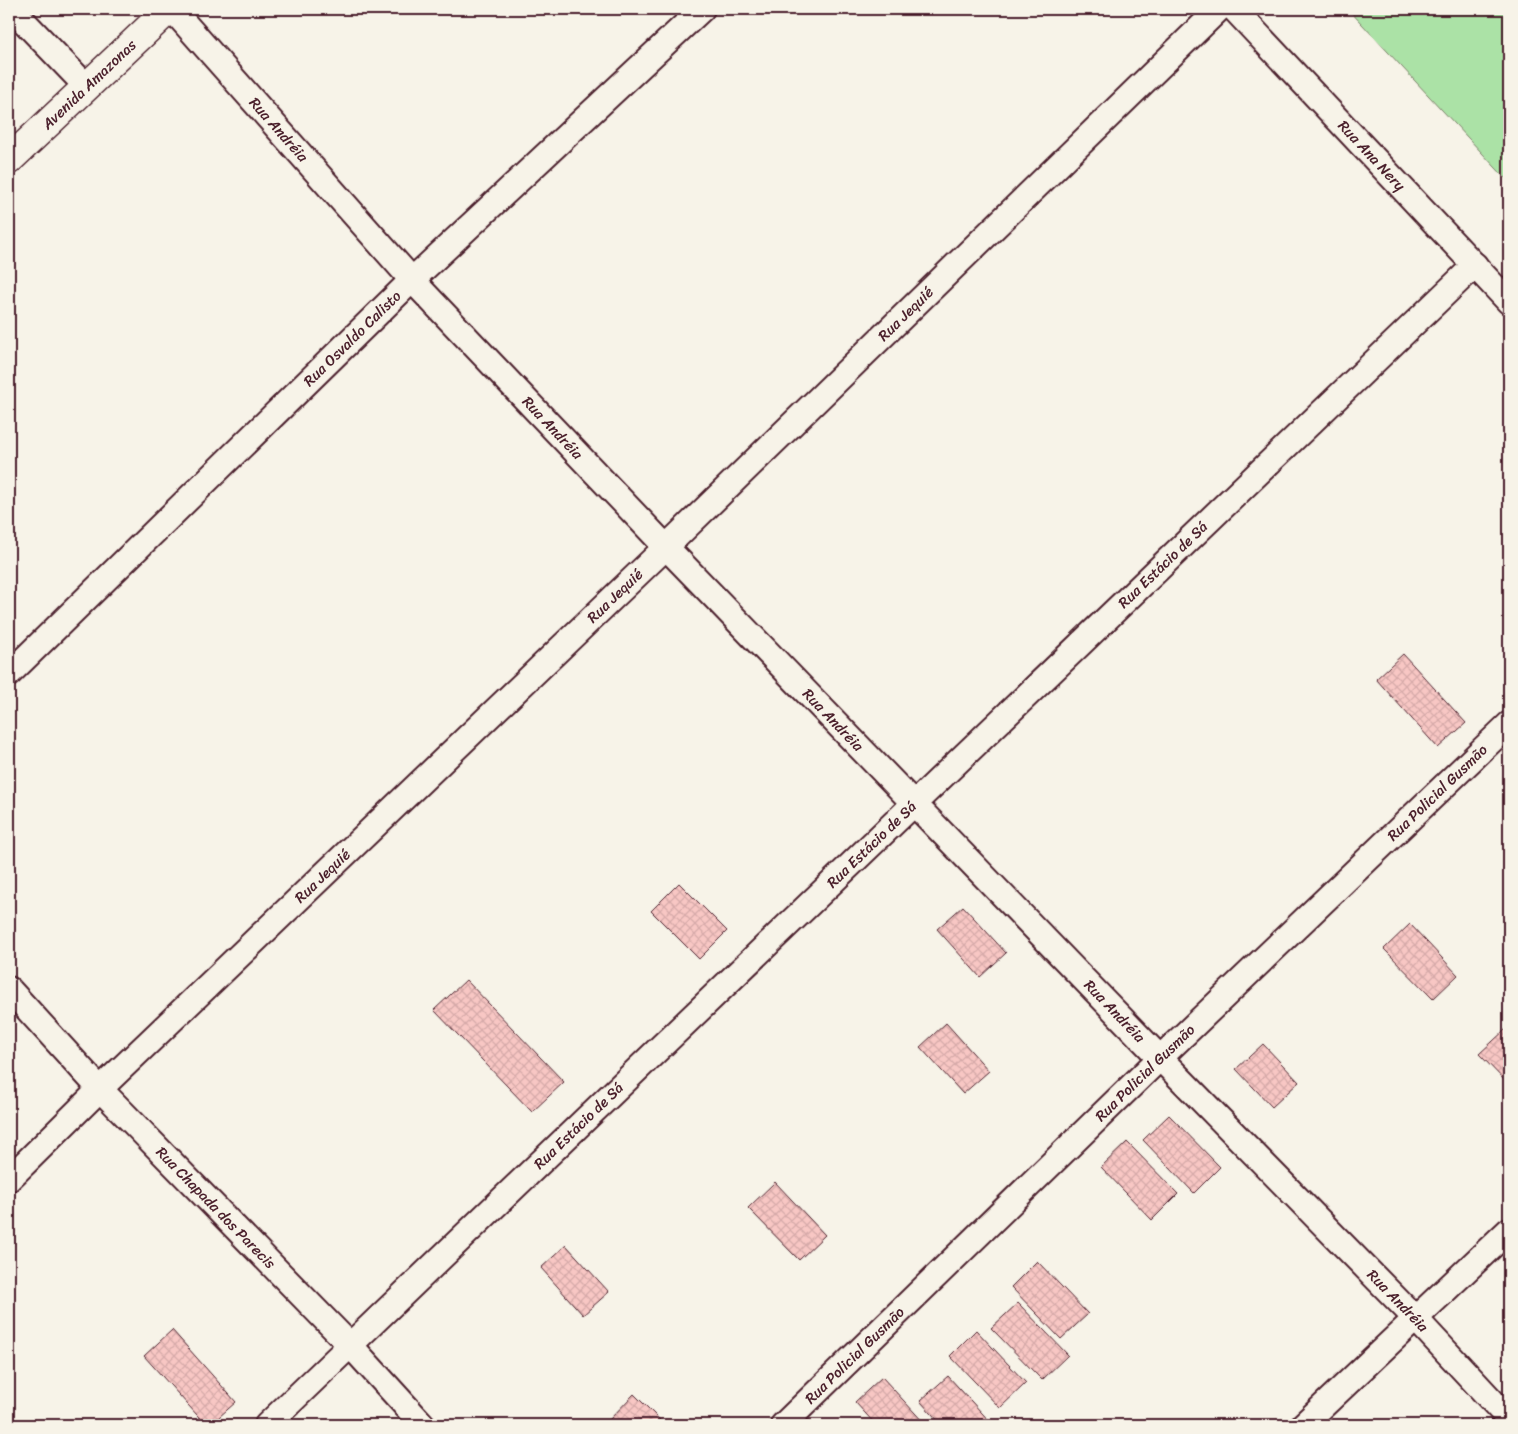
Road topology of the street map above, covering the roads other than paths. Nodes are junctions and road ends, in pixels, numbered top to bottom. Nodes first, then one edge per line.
1 (12, 9) edge
2 (170, 9) edge
3 (702, 9) edge
4 (1219, 9) edge
5 (1234, 9) edge
6 (86, 86) junction
7 (9, 160) edge
8 (1475, 265) junction
9 (412, 280) junction
10 (1509, 302) edge
11 (666, 547) junction
12 (9, 674) edge
13 (1509, 724) edge
14 (914, 804) junction
15 (9, 989) edge
16 (1160, 1058) junction
17 (100, 1089) junction
18 (9, 1179) edge
19 (1509, 1230) edge
20 (1416, 1319) junction
21 (351, 1346) junction
22 (1509, 1419) edge
23 (267, 1425) edge
24 (423, 1425) edge
25 (782, 1425) edge
26 (1303, 1425) edge

1 - 6 street
2 - 6 street, Avenida Amazonas
2 - 9 street, Rua Andréia
3 - 9 street, Rua Osvaldo Calisto
4 - 11 street, Rua Jequié
5 - 8 street, Rua Ana Nery
6 - 7 street, Avenida Amazonas
8 - 10 street, Rua Ana Nery
8 - 14 street, Rua Estácio de Sá
9 - 11 street, Rua Andréia
9 - 12 street, Rua Osvaldo Calisto
11 - 14 street, Rua Andréia
11 - 17 street, Rua Jequié
13 - 16 street, Rua Policial Gusmão
14 - 16 street, Rua Andréia
14 - 21 street, Rua Estácio de Sá
15 - 17 street, Rua Chapada dos Parecis
16 - 20 street, Rua Andréia
16 - 25 street, Rua Policial Gusmão
17 - 18 street, Rua Jequié
17 - 21 street, Rua Chapada dos Parecis
19 - 20 street
20 - 22 street, Rua Andréia
20 - 26 street
21 - 23 street, Rua Estácio de Sá
21 - 24 street, Rua Chapada dos Parecis

